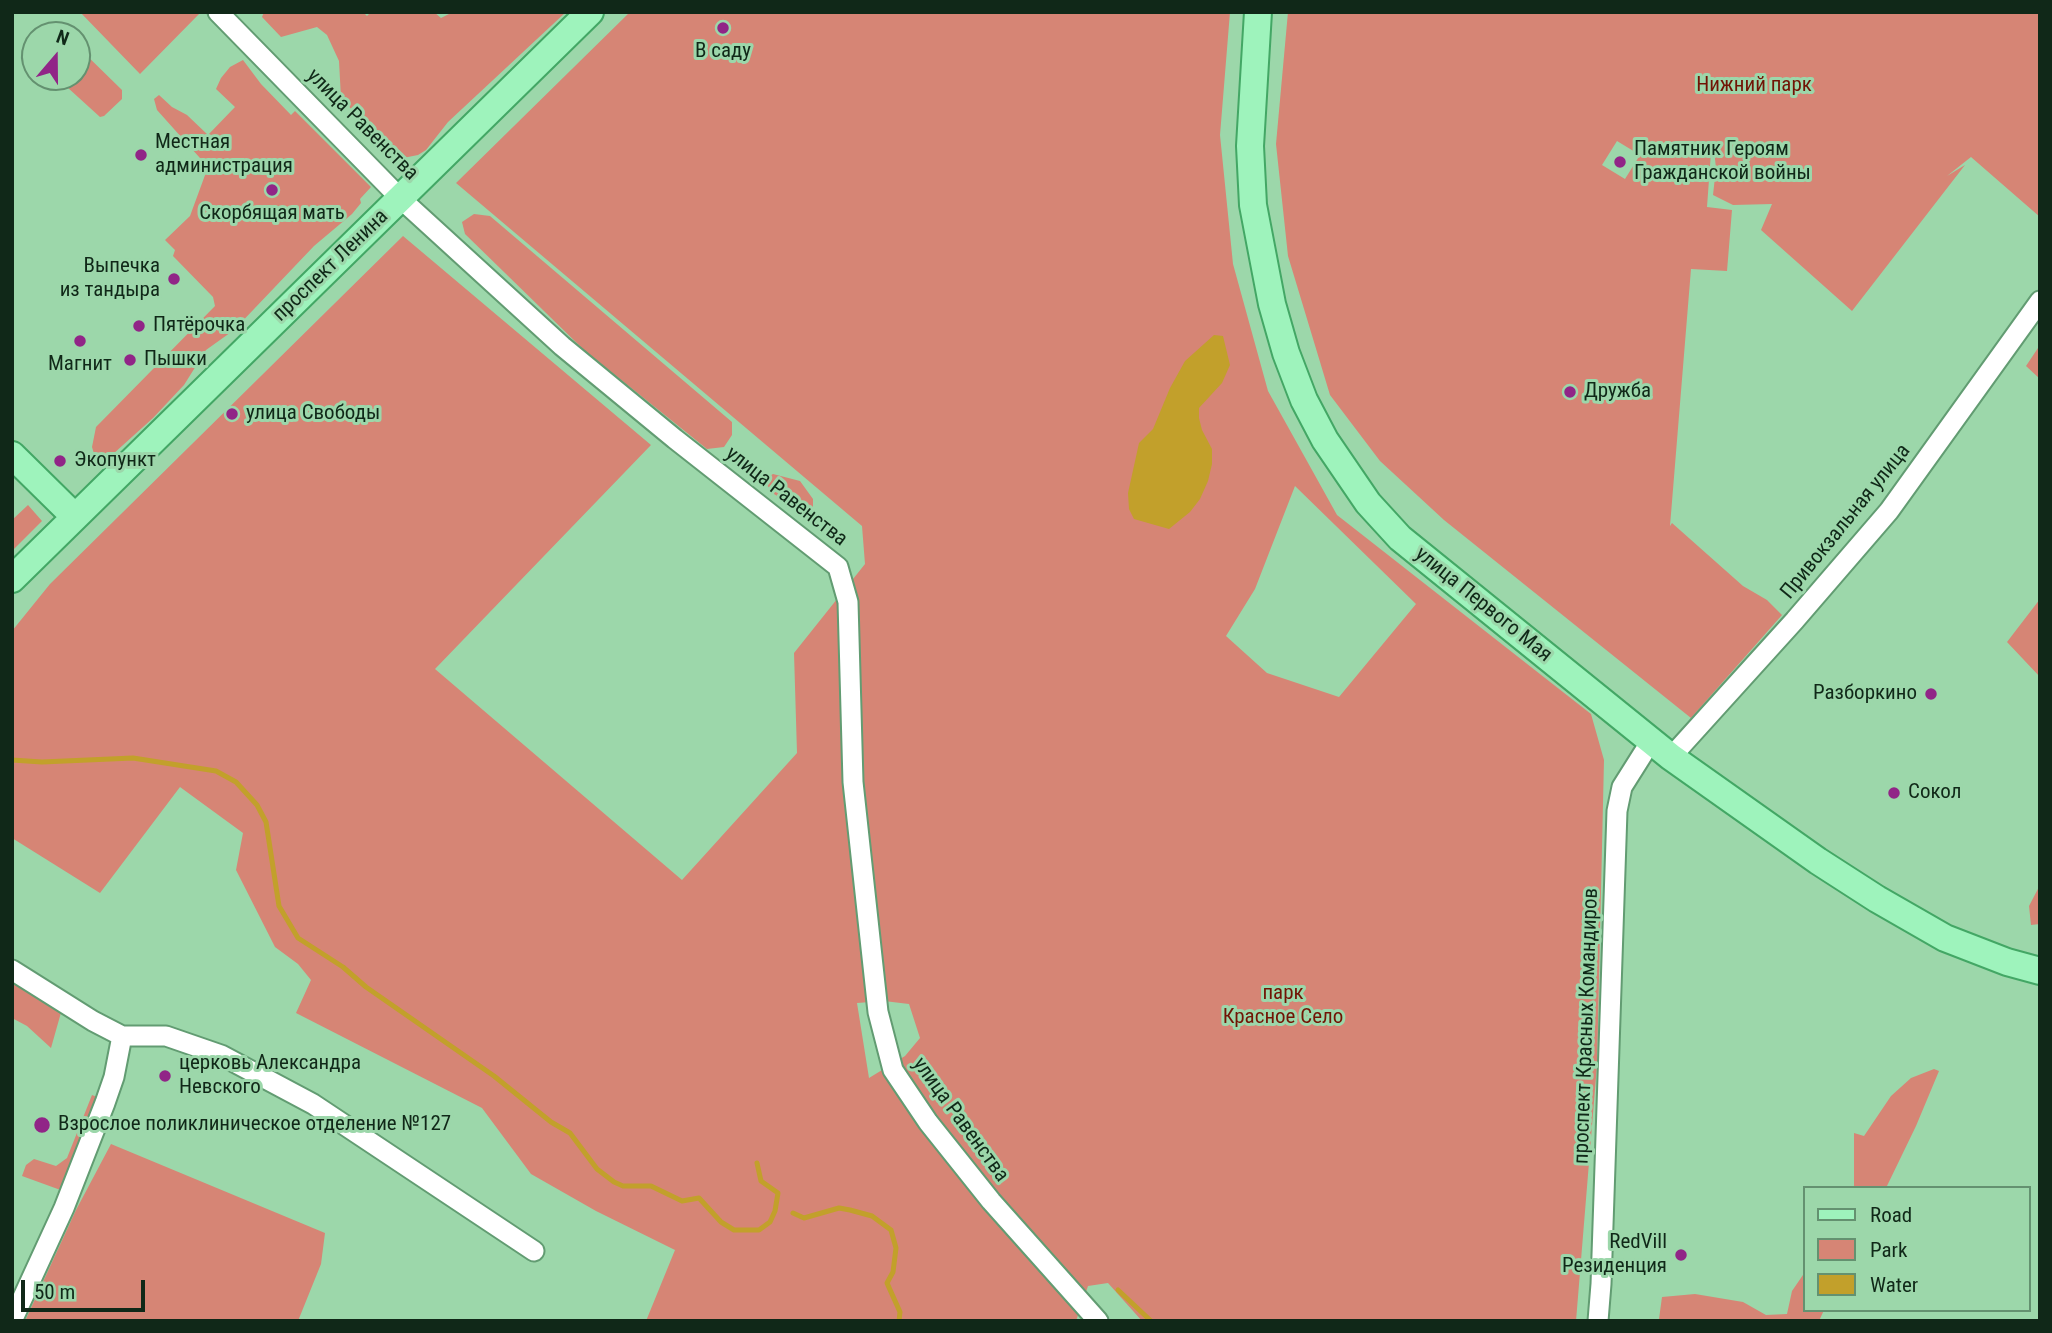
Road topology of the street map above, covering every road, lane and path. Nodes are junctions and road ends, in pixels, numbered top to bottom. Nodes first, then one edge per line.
1 (218, 12) edge
2 (590, 12) edge
3 (1258, 12) edge
4 (401, 199) junction
5 (2040, 301) edge
6 (12, 455) edge
7 (75, 517) junction
8 (12, 579) edge
9 (1661, 749) junction
10 (12, 970) edge
11 (2040, 971) edge
12 (122, 1036) junction
13 (534, 1251) dead end
14 (12, 1321) edge
15 (1098, 1321) edge
16 (1598, 1321) edge

1 - 4 street, улица Равенства
2 - 4 main road, проспект Ленина
3 - 9 main road, улица Первого Мая
4 - 7 main road, проспект Ленина
4 - 15 street, улица Равенства
5 - 9 street, Привокзальная улица
6 - 7 main road
7 - 8 main road, проспект Ленина
9 - 11 main road, улица Первого Мая
9 - 16 street, проспект Красных Командиров
10 - 12 street
12 - 13 street
12 - 14 street

